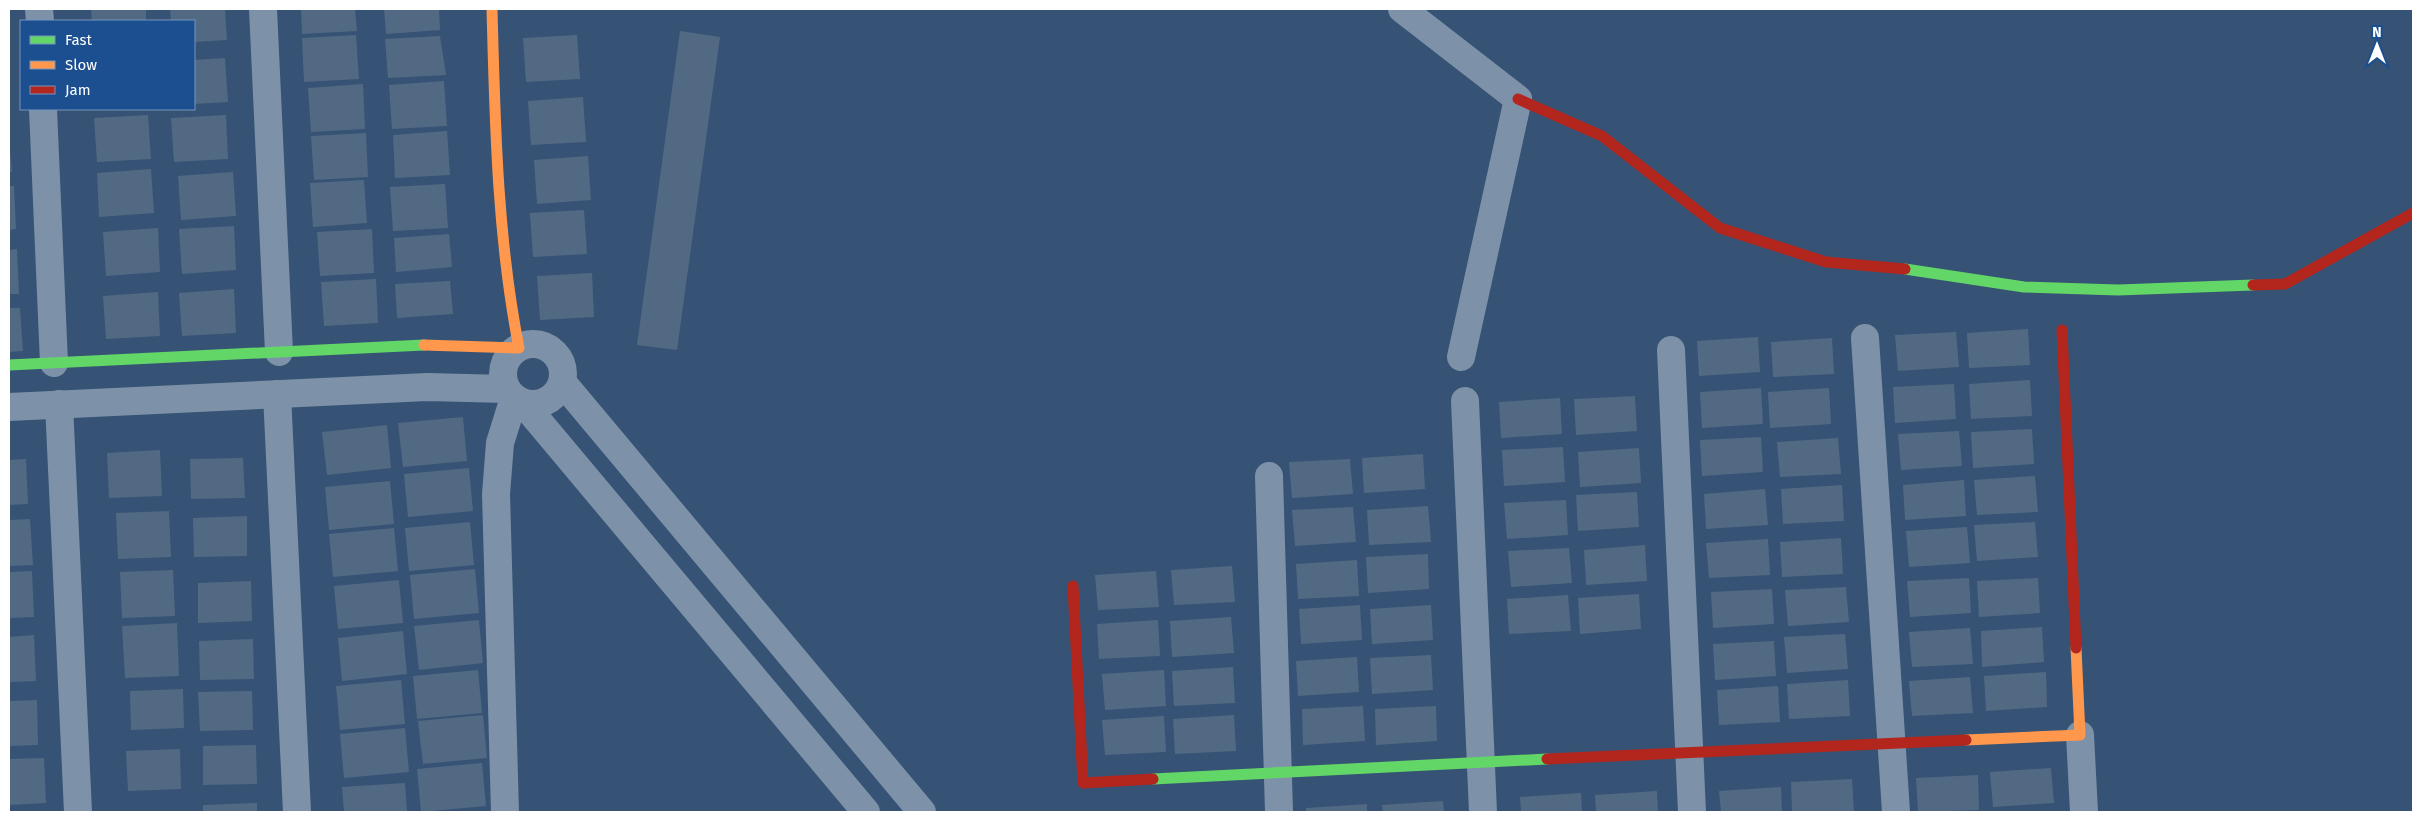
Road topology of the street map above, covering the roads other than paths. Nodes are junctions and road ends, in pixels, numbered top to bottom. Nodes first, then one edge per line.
1 (263, 9) edge
2 (492, 9) edge
3 (1402, 9) edge
4 (1518, 99) junction
5 (44, 110) edge
6 (2413, 213) edge
7 (2062, 330) dead end
8 (1865, 338) dead end
9 (519, 348) junction
10 (1671, 350) dead end
11 (279, 352) junction
12 (1461, 357) dead end
13 (54, 363) junction
14 (9, 365) edge
15 (563, 383) junction
16 (277, 394) junction
17 (515, 397) junction
18 (1465, 401) dead end
19 (59, 404) junction
20 (9, 407) edge
21 (1269, 476) dead end
22 (1073, 586) dead end
23 (2080, 735) junction
24 (1893, 744) junction
25 (1688, 754) junction
26 (1481, 762) junction
27 (1277, 774) junction
28 (78, 812) edge
29 (297, 812) edge
30 (505, 812) edge
31 (866, 812) edge
32 (922, 812) edge
33 (1279, 812) edge
34 (1483, 812) edge
35 (1692, 812) edge
36 (1896, 812) edge
37 (2084, 812) edge

1 - 11 street
2 - 9 street
3 - 4 street
4 - 6 street
4 - 12 street
5 - 13 street
7 - 23 street
8 - 24 street
9 - 11 street
9 - 15 street
9 - 17 street
10 - 25 street
11 - 13 street
13 - 14 street
15 - 17 street
15 - 32 street
16 - 17 street
16 - 19 street
16 - 29 street
17 - 30 street
17 - 31 street
18 - 26 street
19 - 20 street
19 - 28 street
21 - 27 street
22 - 27 street
23 - 24 street
23 - 37 street
24 - 25 street
24 - 36 street
25 - 26 street
25 - 35 street
26 - 27 street
26 - 34 street
27 - 33 street

